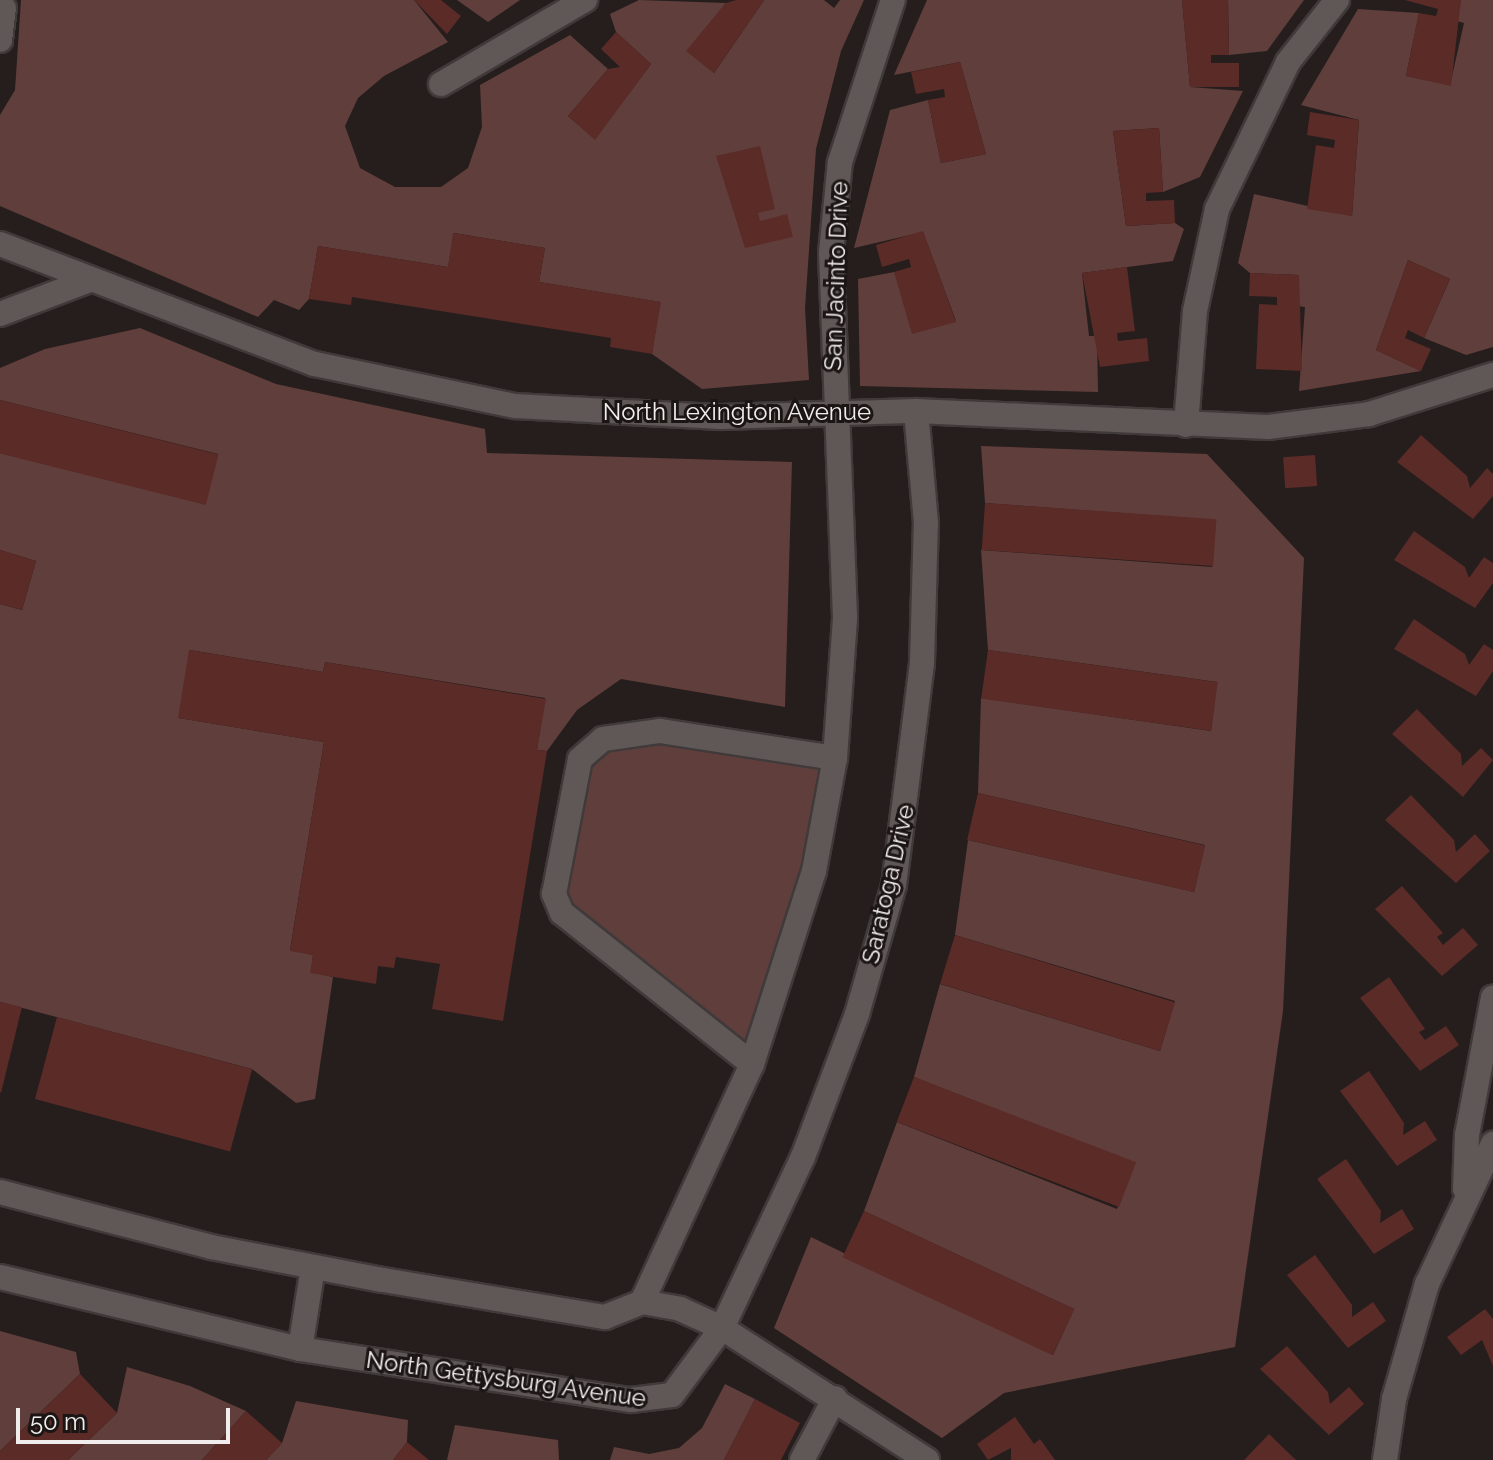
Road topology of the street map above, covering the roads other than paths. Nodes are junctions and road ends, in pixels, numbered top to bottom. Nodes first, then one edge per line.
1 (585, 0) edge
2 (893, 0) edge
3 (1337, 0) edge
4 (4, 5) edge
5 (0, 40) edge
6 (441, 84) dead end
7 (0, 244) edge
8 (87, 281) junction
9 (0, 314) edge
10 (1493, 375) edge
11 (916, 411) junction
12 (833, 417) junction
13 (1186, 425) junction
14 (835, 758) junction
15 (1493, 997) edge
16 (752, 1064) junction
17 (1493, 1144) edge
18 (0, 1192) edge
19 (1465, 1196) junction
20 (313, 1267) junction
21 (0, 1277) edge
22 (642, 1302) junction
23 (722, 1328) junction
24 (300, 1349) junction
25 (835, 1398) junction
26 (802, 1460) edge
27 (927, 1460) edge
28 (1385, 1460) edge

1 - 6 street
2 - 12 street, San Jacinto Drive
3 - 13 street
4 - 5 street
7 - 8 street, North Lexington Avenue
8 - 9 street
8 - 12 street, North Lexington Avenue
10 - 13 street, North Lexington Avenue
11 - 12 street, North Lexington Avenue
11 - 13 street, North Lexington Avenue
11 - 23 street, Saratoga Drive
12 - 14 street
14 - 16 street
14 - 16 street
15 - 19 street
16 - 22 street
17 - 19 street
18 - 20 street
19 - 28 street
20 - 22 street
20 - 24 street
21 - 24 street, North Gettysburg Avenue
22 - 23 street
23 - 24 street, North Gettysburg Avenue
23 - 25 street
25 - 26 street
25 - 27 street

